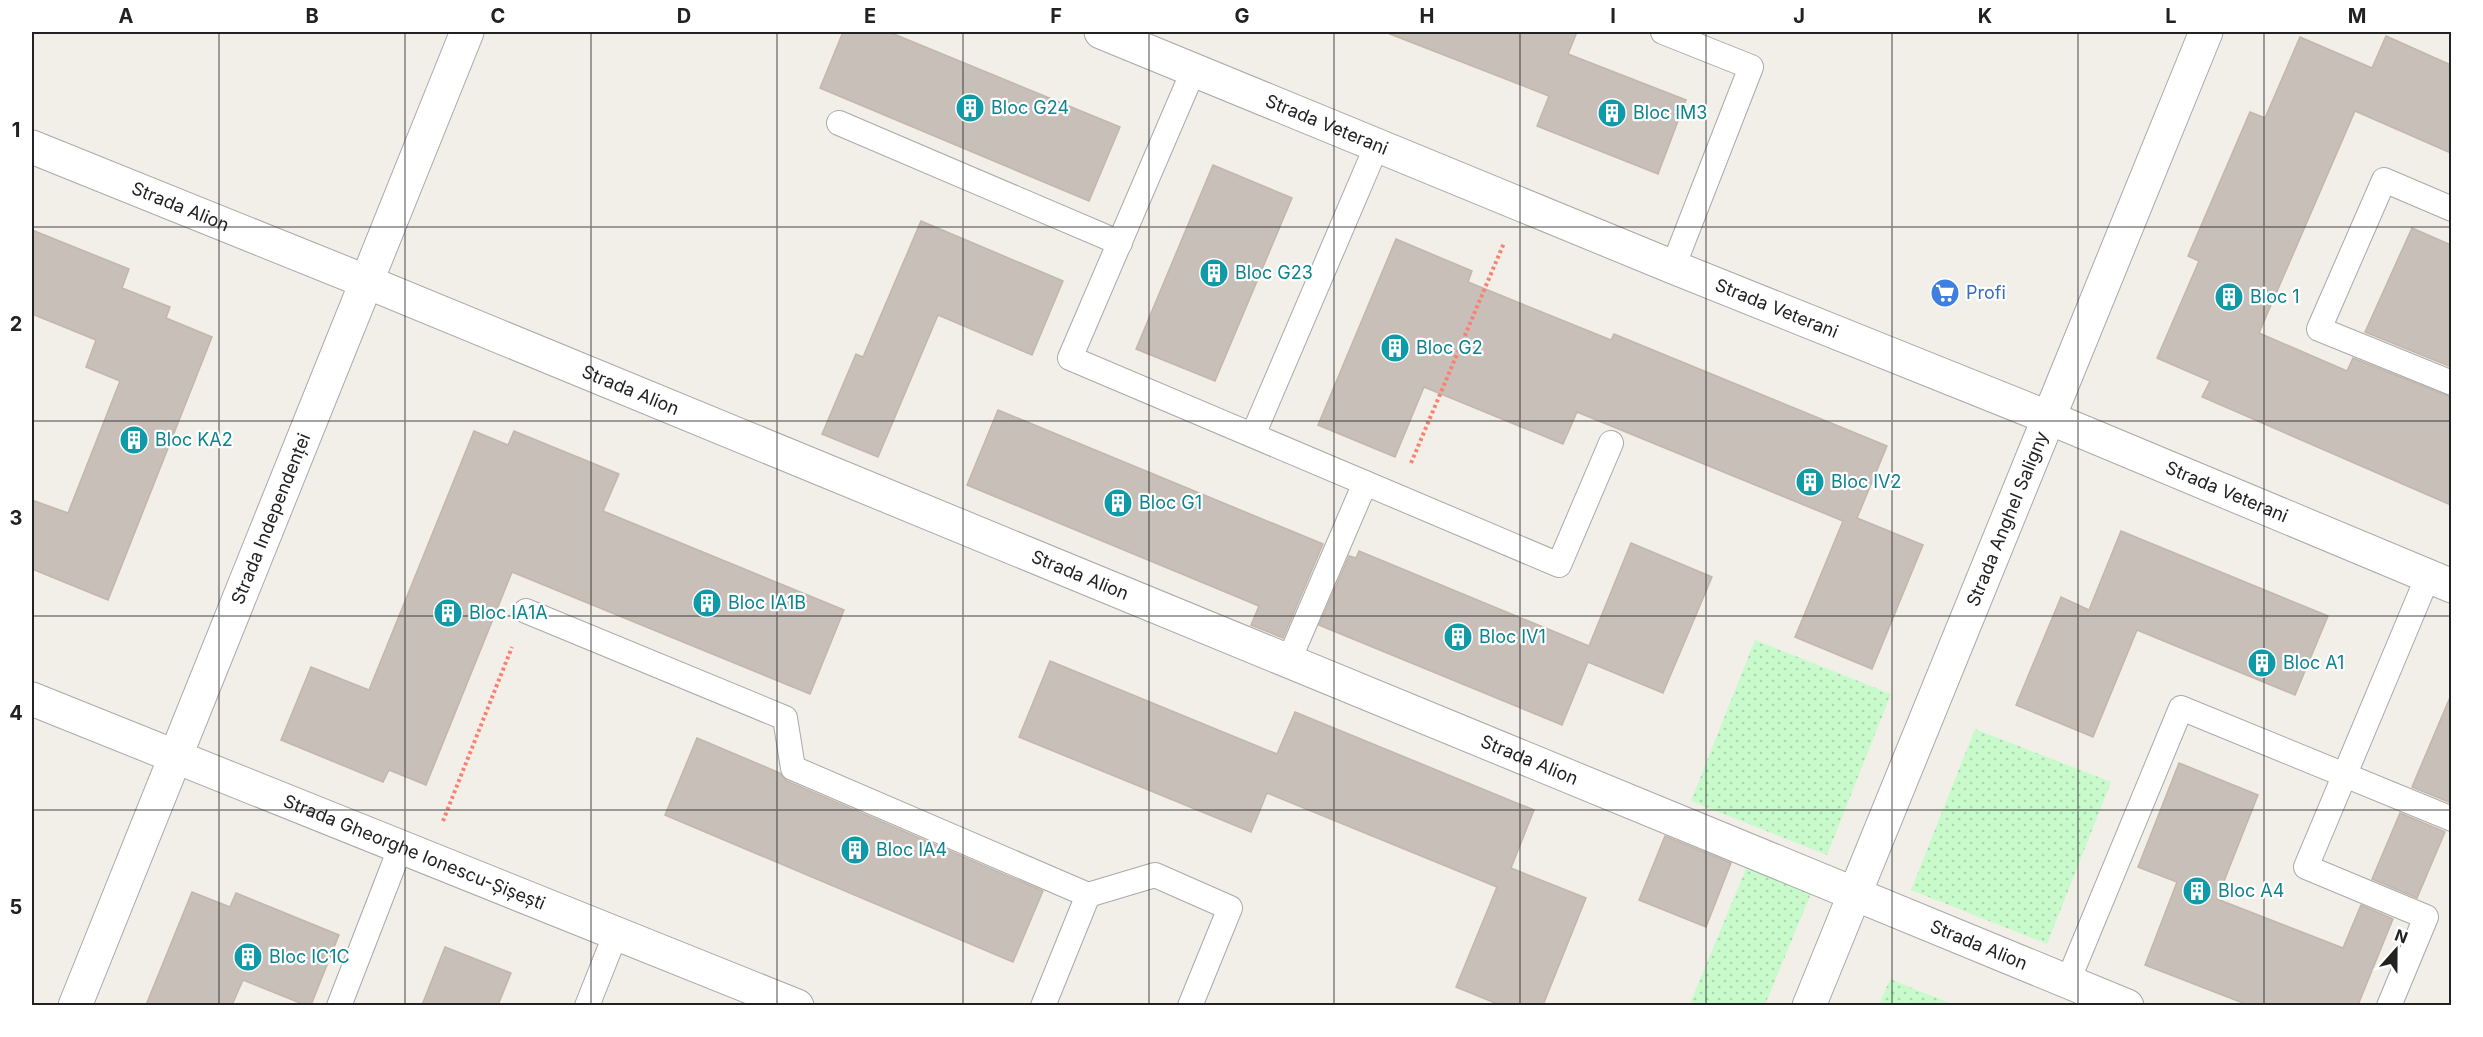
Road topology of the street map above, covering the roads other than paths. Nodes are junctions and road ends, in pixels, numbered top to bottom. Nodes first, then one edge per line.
1 (467, 32) edge
2 (1101, 32) edge
3 (1663, 32) edge
4 (2206, 32) edge
5 (1194, 69) junction
6 (839, 123) dead end
7 (1377, 145) junction
8 (32, 147) edge
9 (2451, 209) edge
10 (1120, 243) junction
11 (1673, 267) junction
12 (366, 282) junction
13 (2451, 383) edge
14 (2048, 417) junction
15 (1253, 435) junction
16 (1611, 443) dead end
17 (1365, 483) junction
18 (2440, 581) edge
19 (526, 611) road end
20 (1289, 660) junction
21 (32, 699) edge
22 (176, 757) junction
23 (2344, 774) junction
24 (2451, 819) edge
25 (415, 852) junction
26 (1855, 893) junction
27 (1088, 895) junction
28 (616, 933) junction
29 (2073, 991) edge
30 (75, 1005) edge
31 (339, 1005) edge
32 (587, 1005) edge
33 (797, 1005) edge
34 (1043, 1005) edge
35 (1190, 1005) edge
36 (1809, 1005) edge
37 (2127, 1005) edge
38 (2389, 1005) edge

1 - 12 street, Strada Independenței
2 - 5 street, Strada Veterani
3 - 11 lane
4 - 14 street, Strada Anghel Saligny
5 - 7 street, Strada Veterani
5 - 10 lane
6 - 10 lane
7 - 11 street, Strada Veterani
7 - 15 lane
8 - 12 street, Strada Alion
9 - 13 lane
10 - 15 lane
11 - 14 street, Strada Veterani
12 - 20 street, Strada Alion
12 - 22 street, Strada Independenței
14 - 18 street, Strada Veterani
14 - 26 street, Strada Anghel Saligny
15 - 17 lane
16 - 17 lane
17 - 20 lane
18 - 23 lane
19 - 27 lane
20 - 26 street, Strada Alion
21 - 22 street, Strada Gheorghe Ionescu-Șișești
22 - 25 street, Strada Gheorghe Ionescu-Șișești
22 - 30 street, Strada Independenței
23 - 24 lane
23 - 29 lane
23 - 38 lane
25 - 28 street, Strada Gheorghe Ionescu-Șișești
25 - 31 lane
26 - 29 street, Strada Alion
26 - 36 street, Strada Anghel Saligny
27 - 34 lane
27 - 35 lane
28 - 32 lane
28 - 33 street, Strada Gheorghe Ionescu-Șișești
29 - 37 street, Strada Alion

